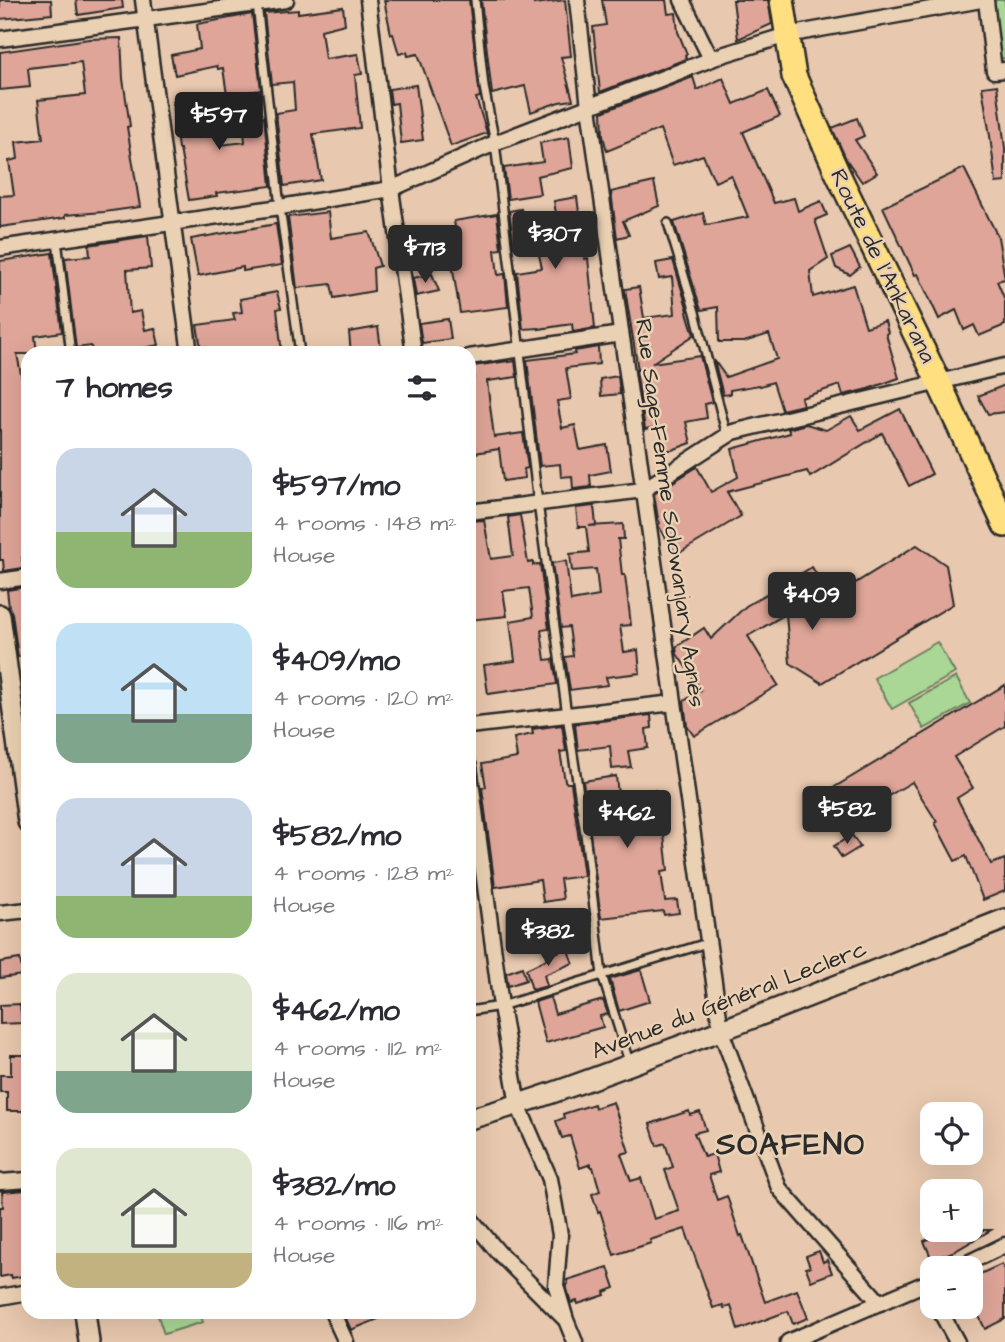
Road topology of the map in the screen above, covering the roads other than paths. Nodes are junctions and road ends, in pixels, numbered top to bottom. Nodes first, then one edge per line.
1 (143, 0) edge
2 (286, 0) edge
3 (368, 0) edge
4 (475, 0) edge
5 (577, 0) edge
6 (682, 0) edge
7 (782, 0) edge
8 (983, 0) edge
9 (257, 4) junction
10 (145, 19) junction
11 (787, 35) junction
12 (0, 39) edge
13 (711, 59) junction
14 (1005, 70) edge
15 (589, 107) junction
16 (495, 143) junction
17 (391, 189) junction
18 (280, 207) junction
19 (173, 223) junction
20 (668, 223) dead end
21 (57, 240) junction
22 (0, 248) edge
23 (621, 334) junction
24 (70, 346) edge
25 (189, 346) edge
26 (299, 346) edge
27 (413, 346) edge
28 (520, 350) junction
29 (476, 356) edge
30 (1005, 366) edge
31 (939, 383) junction
32 (726, 436) junction
33 (643, 490) junction
34 (538, 503) junction
35 (476, 511) edge
36 (1005, 526) edge
37 (21, 578) edge
38 (0, 581) edge
39 (0, 615) edge
40 (674, 703) junction
41 (567, 715) junction
42 (476, 725) edge
43 (21, 750) edge
44 (476, 818) edge
45 (21, 911) edge
46 (0, 913) edge
47 (1005, 919) edge
48 (708, 943) junction
49 (602, 975) junction
50 (501, 1006) junction
51 (476, 1010) edge
52 (721, 1031) junction
53 (630, 1065) junction
54 (518, 1105) junction
55 (476, 1117) edge
56 (21, 1180) edge
57 (0, 1182) edge
58 (476, 1225) edge
59 (1005, 1245) edge
60 (982, 1256) edge
61 (920, 1285) edge
62 (21, 1293) edge
63 (0, 1297) edge
64 (880, 1303) junction
65 (86, 1319) edge
66 (335, 1319) edge
67 (945, 1319) edge
68 (566, 1320) junction
69 (810, 1338) edge
70 (89, 1342) edge
71 (346, 1342) edge
72 (575, 1342) edge
73 (788, 1342) edge
74 (957, 1342) edge

1 - 10 street
2 - 9 street
3 - 17 street
4 - 16 lane
5 - 15 street, Rue Sage-Femme Solowanjary Agnès
6 - 13 street
7 - 11 main road, Route de l'Ankarana
8 - 11 street
8 - 14 street
9 - 10 street
9 - 18 lane
10 - 12 street
10 - 19 street
11 - 13 street
11 - 31 main road, Route de l'Ankarana
13 - 15 street
15 - 16 street
15 - 23 street, Rue Sage-Femme Solowanjary Agnès
16 - 17 street
16 - 28 lane
17 - 18 street
17 - 27 street
18 - 19 street
18 - 26 lane
19 - 21 street
19 - 25 street
20 - 32 lane
21 - 22 street
21 - 24 lane
23 - 28 street
23 - 33 street, Rue Sage-Femme Solowanjary Agnès
28 - 29 street
28 - 34 lane
30 - 31 street
31 - 32 street
31 - 36 main road, Route de l'Ankarana
32 - 33 street
33 - 34 street
33 - 40 street, Rue Sage-Femme Solowanjary Agnès
34 - 35 street
34 - 41 lane
37 - 38 street
39 - 43 main road
40 - 41 street
40 - 48 street, Rue Sage-Femme Solowanjary Agnès
41 - 42 street
41 - 49 lane
44 - 50 street
45 - 46 street
47 - 52 main road, Avenue du Général Leclerc
48 - 49 lane
48 - 52 street, Rue Sage-Femme Solowanjary Agnès
49 - 50 lane
49 - 53 lane
50 - 51 lane
50 - 54 street
52 - 53 main road, Avenue du Général Leclerc
52 - 64 street, Rue Sage-Femme Solowanjary Agnès
53 - 54 main road, Avenue du Général Leclerc
54 - 55 main road, Avenue du Général Leclerc
54 - 68 street
56 - 57 street
58 - 68 street
59 - 60 street
61 - 64 street
62 - 63 street
64 - 69 street
65 - 70 main road
66 - 71 street
67 - 74 street
68 - 72 street
69 - 73 street

